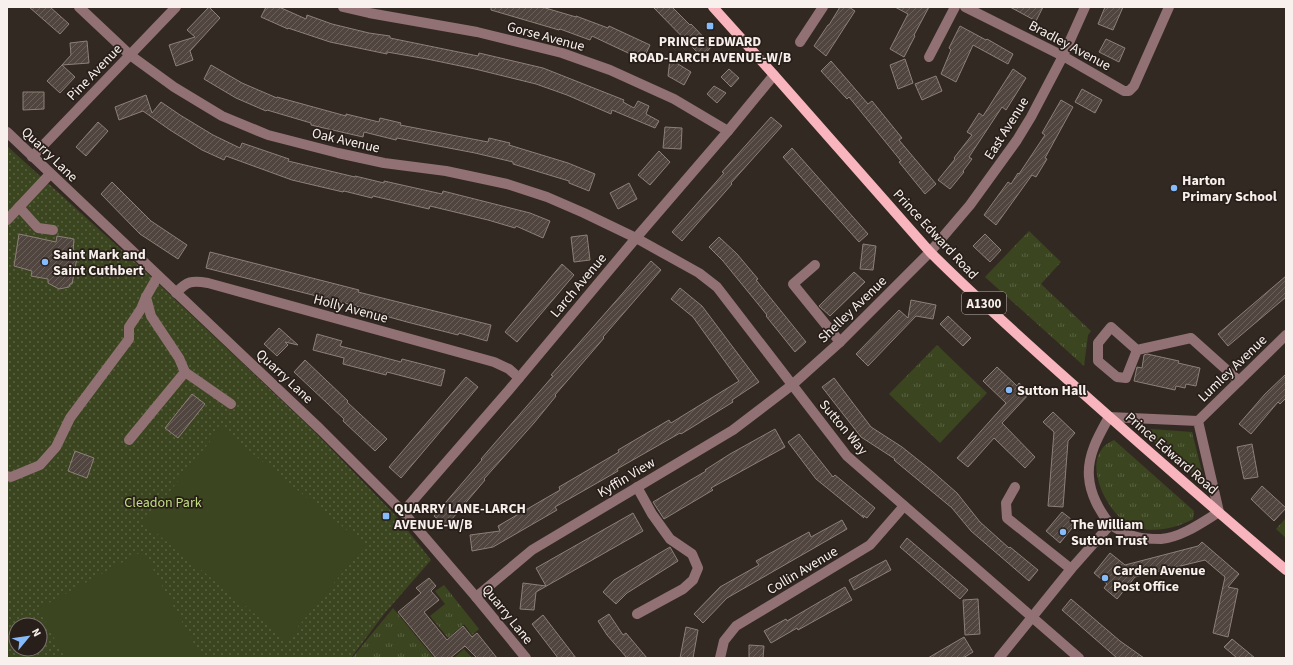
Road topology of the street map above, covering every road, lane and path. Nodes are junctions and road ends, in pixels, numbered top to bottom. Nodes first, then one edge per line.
1 (79, 7) edge
2 (176, 7) edge
3 (343, 7) edge
4 (713, 7) edge
5 (823, 7) edge
6 (955, 7) edge
7 (965, 7) edge
8 (1086, 7) edge
9 (1169, 7) edge
10 (800, 42) dead end
11 (130, 55) junction
12 (1062, 56) junction
13 (930, 57) dead end
14 (774, 75) junction
15 (728, 131) junction
16 (7, 132) edge
17 (32, 157) junction
18 (50, 174) junction
19 (19, 207) junction
20 (7, 220) edge
21 (53, 230) dead end
22 (636, 238) junction
23 (930, 252) junction
24 (815, 265) dead end
25 (158, 276) junction
26 (176, 293) junction
27 (146, 297) junction
28 (1286, 335) edge
29 (840, 342) junction
30 (1137, 350) junction
31 (185, 372) junction
32 (519, 378) junction
33 (1239, 381) junction
34 (792, 386) junction
35 (231, 404) dead end
36 (1109, 417) junction
37 (1198, 421) junction
38 (129, 440) dead end
39 (7, 476) edge
40 (637, 487) junction
41 (1015, 487) dead end
42 (904, 506) junction
43 (403, 512) junction
44 (1219, 512) junction
45 (1110, 525) junction
46 (1071, 569) junction
47 (1286, 570) edge
48 (476, 596) junction
49 (637, 614) dead end
50 (1031, 616) junction
51 (526, 658) edge
52 (720, 658) edge
53 (999, 658) edge
54 (1079, 658) edge

1 - 11 street, Oak Avenue
2 - 11 street, Pine Avenue
3 - 15 street, Gorse Avenue
4 - 14 main road, Prince Edward Road / A1300
5 - 10 street
6 - 13 street
7 - 12 street, Bradley Avenue
8 - 12 street, East Avenue
9 - 12 street, Bradley Avenue
11 - 17 street, Pine Avenue
11 - 22 street, Oak Avenue
12 - 23 street, East Avenue
14 - 15 street, Larch Avenue
14 - 23 main road, Prince Edward Road / A1300
15 - 22 street, Larch Avenue
16 - 17 street, Quarry Lane
17 - 18 street, Quarry Lane
18 - 19 street
18 - 25 street, Quarry Lane
19 - 20 street
19 - 21 street
22 - 32 street, Larch Avenue
22 - 34 street, Sutton Way
23 - 29 street, Shelley Avenue
23 - 36 main road, Prince Edward Road / A1300
24 - 29 street
25 - 26 street, Quarry Lane
25 - 27 street
26 - 32 street, Holly Avenue
26 - 43 street, Quarry Lane
27 - 31 street
27 - 39 street
28 - 33 street, Lumley Avenue
29 - 34 street, Shelley Avenue
30 - 30 street
30 - 33 street
31 - 35 street
31 - 38 street
32 - 43 street, Larch Avenue
33 - 37 street, Lumley Avenue
34 - 40 street, Kyffin View
34 - 42 street, Sutton Way
36 - 37 street
36 - 44 main road, Prince Edward Road / A1300
36 - 45 street
37 - 44 street
40 - 48 street, Kyffin View
40 - 49 street
41 - 46 street
42 - 50 street, Sutton Way
42 - 52 street, Collin Avenue
43 - 48 street, Quarry Lane
44 - 45 street
44 - 47 main road, Prince Edward Road / A1300
45 - 46 street
46 - 50 street
48 - 51 street, Quarry Lane
50 - 53 street
50 - 54 street, Sutton Way

